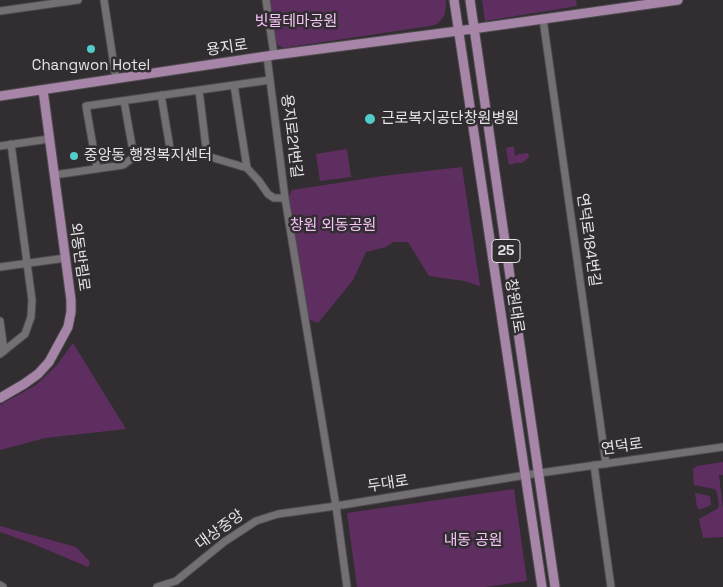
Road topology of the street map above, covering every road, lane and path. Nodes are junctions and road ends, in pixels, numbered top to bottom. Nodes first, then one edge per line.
1 (78, 0) edge
2 (104, 0) edge
3 (266, 0) edge
4 (454, 0) edge
5 (470, 0) edge
6 (678, 0) edge
7 (0, 11) edge
8 (543, 20) junction
9 (474, 28) junction
10 (458, 31) junction
11 (271, 56) junction
12 (116, 79) junction
13 (270, 80) junction
14 (234, 85) junction
15 (43, 90) junction
16 (199, 90) junction
17 (161, 95) junction
18 (0, 96) edge
19 (124, 101) junction
20 (49, 139) junction
21 (11, 144) junction
22 (0, 146) edge
23 (171, 154) junction
24 (207, 156) junction
25 (134, 157) junction
26 (97, 168) junction
27 (247, 168) junction
28 (54, 175) junction
29 (285, 198) junction
30 (66, 258) junction
31 (27, 263) junction
32 (0, 267) edge
33 (0, 321) edge
34 (2, 353) edge
35 (0, 398) edge
36 (723, 447) edge
37 (606, 464) junction
38 (594, 465) junction
39 (539, 473) junction
40 (526, 475) junction
41 (336, 506) junction
42 (157, 587) edge
43 (347, 587) edge
44 (542, 587) edge
45 (555, 587) edge
46 (612, 587) edge

1 - 7 street
2 - 12 street
3 - 11 street, 용지로21번길
4 - 10 main road, 창원대로 / 25
5 - 9 main road, 창원대로 / 25
6 - 8 main road, 용지로
8 - 9 main road, 용지로
8 - 37 street, 연덕로184번길
9 - 10 main road, 용지로
9 - 39 main road, 창원대로 / 25
10 - 11 main road, 용지로
10 - 40 main road, 창원대로 / 25
11 - 12 main road, 용지로
11 - 13 street, 용지로21번길
12 - 15 main road, 용지로
13 - 14 street
13 - 29 street, 용지로21번길
14 - 16 street
14 - 27 street
15 - 18 main road, 용지로
15 - 20 main road, 외동반림로
16 - 17 street
16 - 24 street
17 - 19 street
17 - 23 street
19 - 25 street
19 - 26 street
20 - 21 street
20 - 28 main road, 외동반림로
21 - 22 street
21 - 31 street
23 - 24 street
23 - 25 street
24 - 27 street
25 - 26 street
26 - 28 street
27 - 29 street, 용지로21번길
28 - 30 main road, 외동반림로
29 - 41 street
30 - 31 street
30 - 35 main road, 외동반림로
31 - 32 street
31 - 34 street
33 - 34 street
36 - 37 street, 연덕로
37 - 38 street, 연덕로
38 - 39 street, 연덕로
38 - 46 street
39 - 40 street, 연덕로
39 - 45 main road, 창원대로 / 25
40 - 41 street, 두대로
40 - 44 main road, 창원대로 / 25
41 - 42 street, 대상중앙
41 - 43 street

